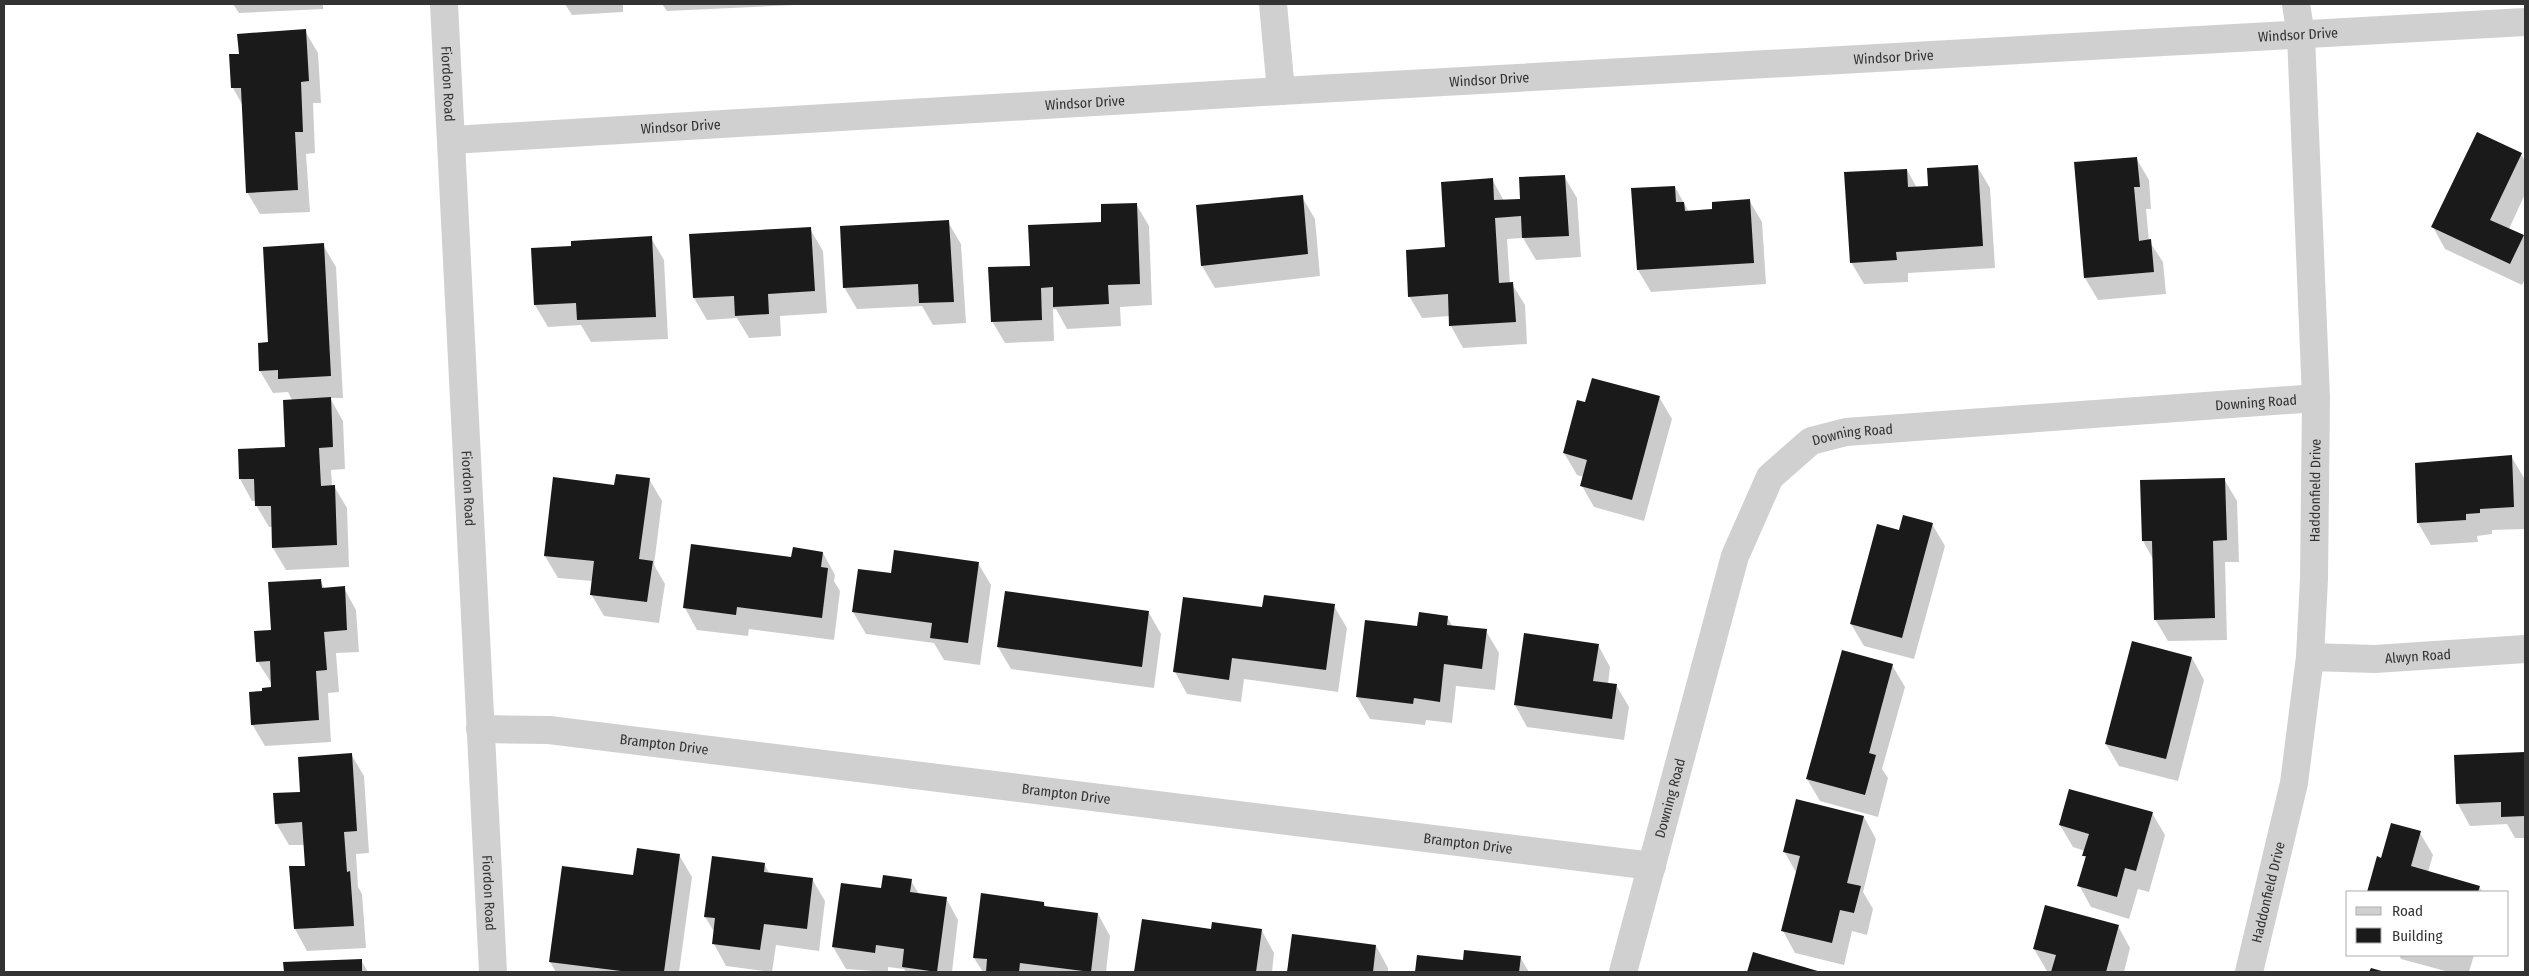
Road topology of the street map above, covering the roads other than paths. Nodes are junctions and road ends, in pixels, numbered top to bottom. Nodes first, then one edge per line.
1 (444, 4) edge
2 (1273, 4) edge
3 (2296, 4) edge
4 (2525, 22) edge
5 (2302, 36) junction
6 (1281, 90) junction
7 (452, 140) junction
8 (2316, 398) junction
9 (2525, 649) edge
10 (2310, 657) junction
11 (480, 729) junction
12 (1652, 866) junction
13 (492, 972) edge
14 (1622, 972) edge
15 (2249, 972) edge

1 - 7 street, Fiordon Road
2 - 6 street
3 - 5 street, Haddonfield Drive
4 - 5 street, Windsor Drive
5 - 6 street, Windsor Drive
5 - 8 street, Haddonfield Drive
6 - 7 street, Windsor Drive
7 - 11 street, Fiordon Road
8 - 10 street, Haddonfield Drive
8 - 12 street, Downing Road
9 - 10 street, Alwyn Road
10 - 15 street, Haddonfield Drive
11 - 12 street, Brampton Drive
11 - 13 street, Fiordon Road
12 - 14 street, Downing Road

